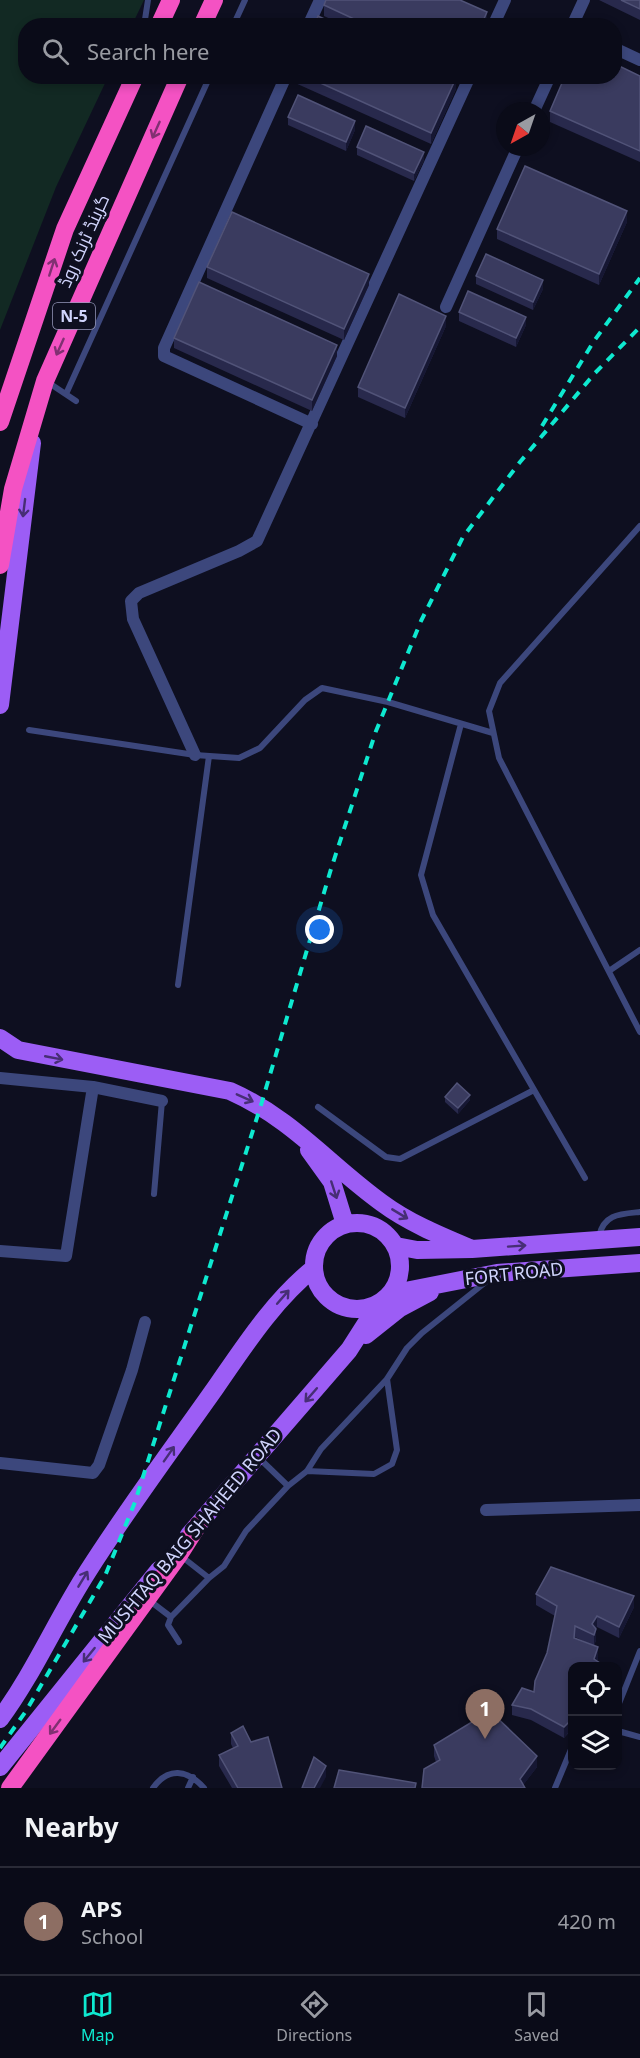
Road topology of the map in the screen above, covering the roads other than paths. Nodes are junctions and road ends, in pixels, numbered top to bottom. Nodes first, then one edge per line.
1 (148, 0) edge
2 (171, 0) edge
3 (214, 0) edge
4 (245, 0) edge
5 (320, 0) edge
6 (505, 0) edge
7 (584, 0) edge
8 (145, 18) edge
9 (163, 18) edge
10 (206, 18) edge
11 (237, 18) edge
12 (312, 18) edge
13 (497, 18) edge
14 (576, 18) edge
15 (622, 51) edge
16 (640, 60) edge
17 (125, 84) edge
18 (131, 84) edge
19 (176, 84) edge
20 (206, 84) edge
21 (282, 84) edge
22 (466, 84) edge
23 (546, 84) edge
24 (538, 102) edge
25 (112, 126) junction
26 (514, 156) edge
27 (446, 307) dead end
28 (45, 381) junction
29 (66, 394) junction
30 (76, 401) dead end
31 (36, 409) junction
32 (0, 422) edge
33 (312, 424) junction
34 (640, 525) edge
35 (0, 565) edge
36 (0, 705) edge
37 (461, 724) junction
38 (29, 730) dead end
39 (493, 733) junction
40 (195, 755) junction
41 (208, 756) junction
42 (640, 950) edge
43 (609, 972) junction
44 (178, 985) dead end
45 (640, 1032) edge
46 (0, 1038) edge
47 (0, 1078) edge
48 (93, 1087) junction
49 (534, 1090) junction
50 (162, 1101) joint
51 (318, 1107) dead end
52 (292, 1127) junction
53 (585, 1178) dead end
54 (154, 1194) dead end
55 (640, 1212) edge
56 (345, 1224) junction
57 (640, 1237) edge
58 (598, 1240) junction
59 (396, 1246) junction
60 (472, 1249) junction
61 (0, 1251) edge
62 (640, 1263) edge
63 (314, 1268) junction
64 (497, 1273) junction
65 (459, 1279) junction
66 (385, 1298) junction
67 (145, 1322) dead end
68 (349, 1350) junction
69 (387, 1378) junction
70 (257, 1456) junction
71 (0, 1463) edge
72 (307, 1470) junction
73 (288, 1486) junction
74 (640, 1505) edge
75 (486, 1510) dead end
76 (198, 1525) junction
77 (180, 1555) junction
78 (209, 1578) junction
79 (148, 1599) junction
80 (171, 1617) junction
81 (179, 1642) dead end
82 (640, 1651) edge
83 (622, 1696) edge
84 (0, 1719) edge
85 (622, 1732) edge
86 (640, 1737) edge
87 (568, 1758) edge
88 (0, 1767) edge
89 (193, 1777) junction
90 (10, 1788) edge
91 (153, 1788) edge
92 (188, 1788) edge
93 (204, 1788) edge
94 (555, 1788) edge

1 - 8 lane
2 - 9 highway
3 - 10 highway
4 - 11 lane
5 - 12 street
6 - 13 street
7 - 14 street
15 - 16 street
17 - 25 lane
18 - 25 highway, گرینڈ ٹرنک روڈ / N-5
19 -> 28 highway, گرینڈ ٹرنک روڈ / N-5
20 - 29 lane
21 - 33 street
22 - 33 street
23 - 24 street
32 -> 25 highway, گرینڈ ٹرنک روڈ / N-5
26 - 27 street
28 - 29 lane
28 - 31 highway, گرینڈ ٹرنک روڈ / N-5
29 - 30 lane
31 - 35 highway, گرینڈ ٹرنک روڈ / N-5
31 -> 36 main road
33 - 40 street
34 - 39 lane
37 - 39 lane
37 - 41 lane
37 - 49 lane
38 - 40 lane
39 - 43 lane
40 - 41 lane
41 - 44 lane
42 - 43 lane
43 - 45 lane
46 -> 52 main road
47 - 48 street
48 - 50 street
48 - 61 street
49 - 51 lane
49 - 53 lane
50 - 54 lane
52 -> 56 main road
52 -> 60 main road
55 - 58 lane
56 - 59 main road
56 - 63 main road
57 - 58 main road, FORT ROAD
60 -> 58 main road, FORT ROAD
59 - 60 main road, FORT ROAD
59 - 66 main road
62 - 64 main road, FORT ROAD
63 - 66 main road
84 -> 63 main road
64 - 65 main road, FORT ROAD
64 - 69 lane
65 - 66 main road, FORT ROAD
65 - 68 main road
66 - 68 main road, MUSHTAQ BAIG SHAHEED ROAD
67 - 71 street
68 -> 70 main road, MUSHTAQ BAIG SHAHEED ROAD
69 - 72 lane
69 - 72 lane
70 - 73 lane
70 - 76 main road, MUSHTAQ BAIG SHAHEED ROAD
72 - 73 lane
73 - 78 lane
74 - 75 street
76 - 77 highway
76 -> 88 main road, MUSHTAQ BAIG SHAHEED ROAD
77 - 78 lane
77 - 79 highway
78 - 80 lane
79 - 80 lane
79 -> 90 highway
80 - 81 lane
82 - 83 lane
85 - 86 lane
87 - 94 lane
89 - 91 lane
89 - 92 lane
89 - 93 lane

